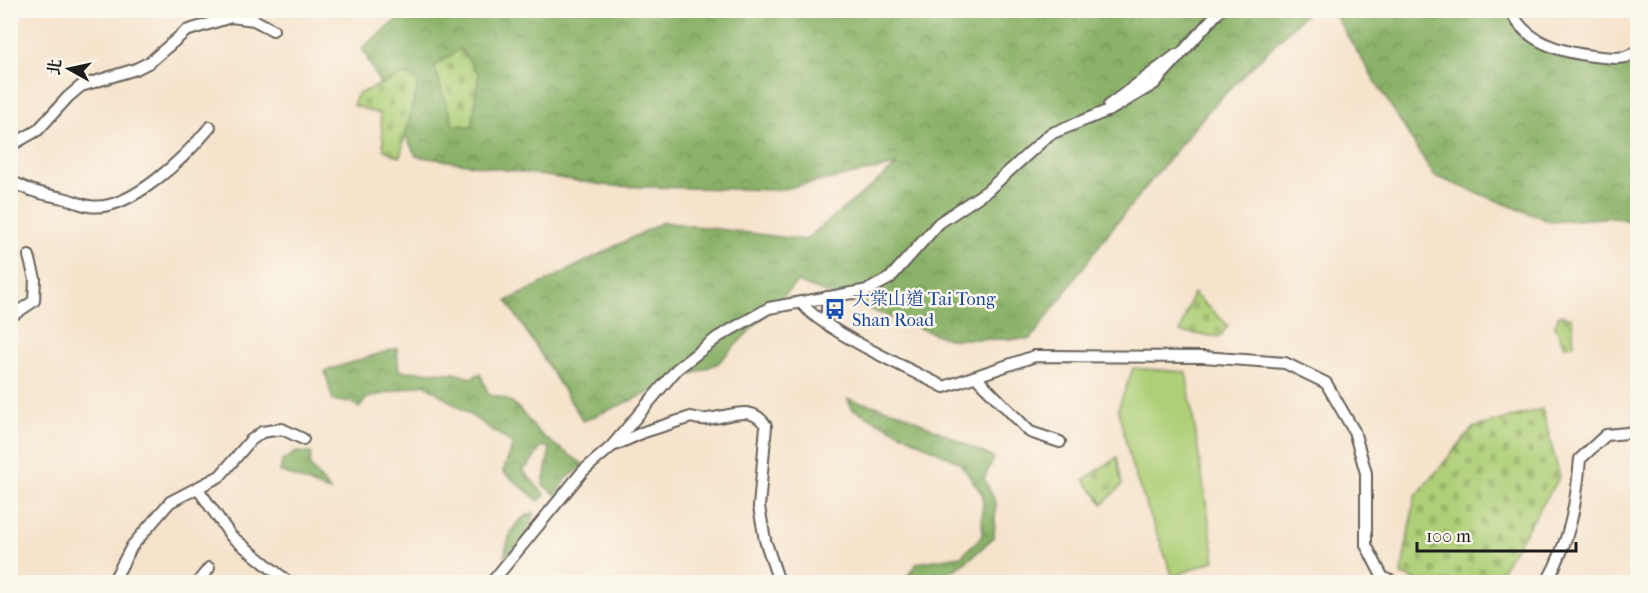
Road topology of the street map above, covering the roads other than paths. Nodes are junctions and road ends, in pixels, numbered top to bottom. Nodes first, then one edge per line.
1 (1220, 10) edge
2 (1511, 10) edge
3 (273, 30) dead end
4 (1638, 51) edge
5 (210, 127) dead end
6 (10, 146) edge
7 (10, 180) edge
8 (29, 256) dead end
9 (827, 297) junction
10 (801, 302) junction
11 (10, 317) edge
12 (823, 321) junction
13 (977, 378) junction
14 (1638, 432) edge
15 (303, 439) dead end
16 (1060, 442) dead end
17 (611, 447) junction
18 (198, 489) junction
19 (209, 568) dead end
20 (1380, 580) edge
21 (113, 582) edge
22 (198, 582) edge
23 (288, 582) edge
24 (492, 582) edge
25 (779, 582) edge
26 (1394, 582) edge
27 (1547, 582) edge

1 - 9 street
2 - 4 street
3 - 6 street
5 - 7 street
8 - 11 street
9 - 10 street
9 - 12 street
10 - 12 street
10 - 17 street
12 - 13 street
13 - 16 street
13 - 20 street
14 - 27 street
15 - 18 street
17 - 24 street
17 - 25 street
18 - 21 street
18 - 23 street
19 - 22 street
20 - 26 street

